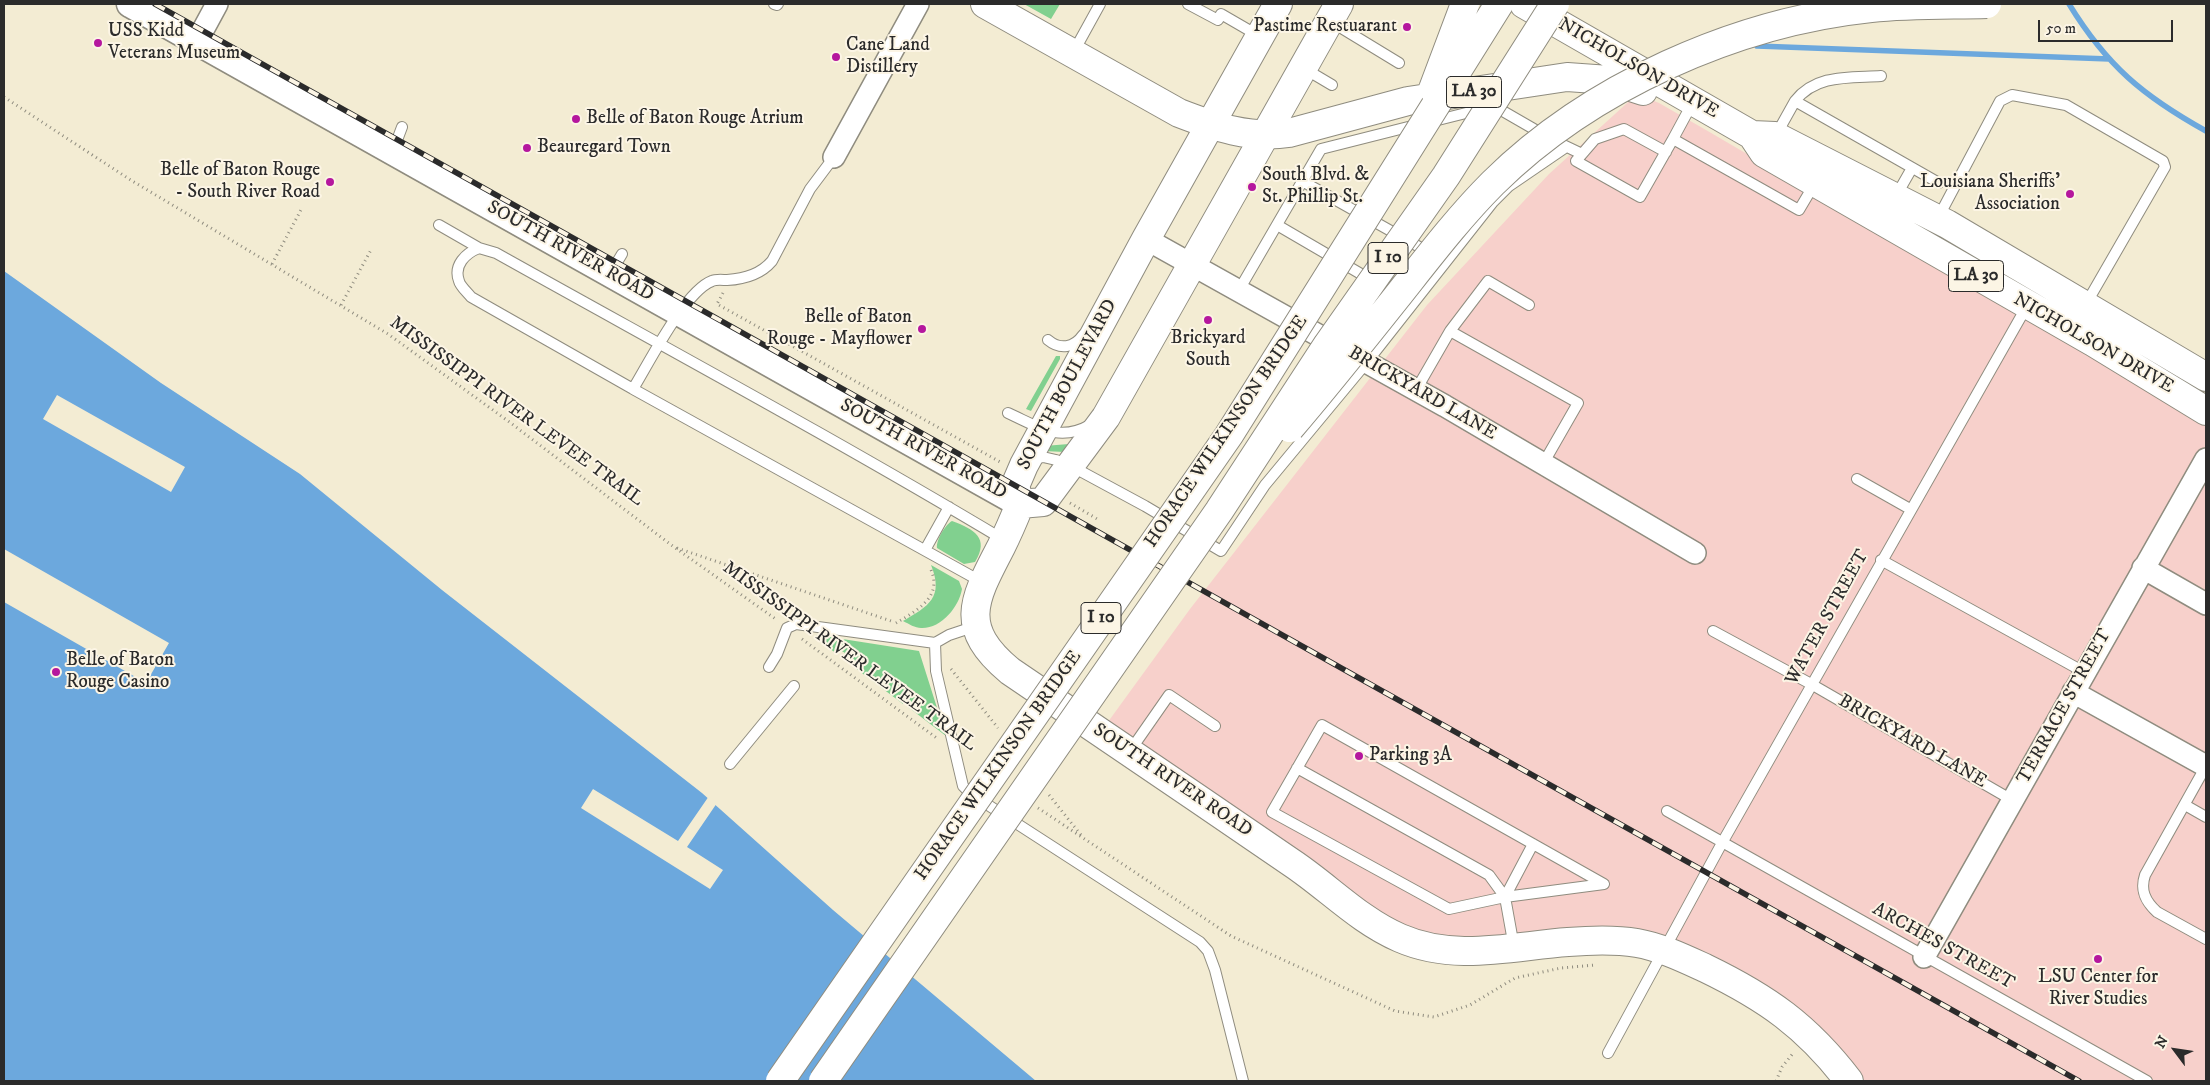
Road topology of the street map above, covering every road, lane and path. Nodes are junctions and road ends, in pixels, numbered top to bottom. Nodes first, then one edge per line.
1 (130, 4) edge
2 (217, 4) edge
3 (774, 4) edge
4 (778, 4) edge
5 (918, 4) edge
6 (985, 4) edge
7 (1100, 4) edge
8 (1188, 4) edge
9 (1278, 4) edge
10 (1465, 4) edge
11 (1499, 4) edge
12 (1524, 4) edge
13 (1555, 4) edge
14 (1987, 4) edge
15 (1334, 12) edge
16 (1259, 37) junction
17 (197, 41) junction
18 (1073, 53) junction
19 (1399, 63) dead end
20 (1302, 68) junction
21 (1880, 76) dead end
22 (1332, 85) dead end
23 (4, 97) edge
24 (1689, 99) junction
25 (1795, 101) junction
26 (1211, 125) junction
27 (402, 127) dead end
28 (1265, 135) junction
29 (1764, 135) junction
30 (1673, 139) junction
31 (1410, 147) junction
32 (1566, 147) junction
33 (392, 152) junction
34 (1666, 152) junction
35 (1582, 154) junction
36 (834, 157) joint
37 (1912, 168) junction
38 (1302, 181) junction
39 (1815, 182) junction
40 (1938, 183) dead end
41 (1896, 197) junction
42 (302, 208) dead end
43 (1937, 219) junction
44 (439, 225) dead end
45 (1276, 226) junction
46 (1146, 239) junction
47 (372, 248) dead end
48 (479, 248) junction
49 (1446, 262) junction
50 (272, 264) junction
51 (1193, 264) junction
52 (730, 280) junction
53 (1239, 290) junction
54 (2086, 304) junction
55 (341, 305) junction
56 (1413, 305) junction
57 (1529, 305) dead end
58 (2028, 305) junction
59 (680, 313) junction
60 (1450, 331) junction
61 (1048, 340) dead end
62 (660, 344) junction
63 (1367, 362) junction
64 (2206, 377) edge
65 (633, 389) junction
66 (1416, 390) junction
67 (1109, 411) junction
68 (2206, 411) edge
69 (1008, 413) dead end
70 (1044, 430) junction
71 (2206, 458) edge
72 (1543, 464) junction
73 (1071, 466) junction
74 (1023, 467) junction
75 (1857, 479) dead end
76 (1051, 492) junction
77 (1020, 504) junction
78 (949, 507) junction
79 (1910, 508) junction
80 (1219, 511) junction
81 (1099, 520) dead end
82 (1004, 540) junction
83 (674, 547) junction
84 (923, 549) junction
85 (1695, 553) dead end
86 (1881, 560) junction
87 (2143, 568) junction
88 (983, 583) junction
89 (2206, 604) edge
90 (896, 623) junction
91 (901, 625) dead end
92 (977, 626) junction
93 (787, 628) junction
94 (1713, 630) dead end
95 (935, 643) junction
96 (769, 667) dead end
97 (2084, 672) junction
98 (1811, 684) junction
99 (794, 686) dead end
100 (2073, 692) junction
101 (1215, 726) dead end
102 (1004, 736) dead end
103 (1129, 752) junction
104 (956, 754) junction
105 (730, 764) dead end
106 (2206, 766) edge
107 (1297, 768) junction
108 (1044, 788) dead end
109 (2012, 800) junction
110 (2185, 805) junction
111 (1036, 806) dead end
112 (1667, 810) dead end
113 (2206, 817) edge
114 (1083, 838) junction
115 (1722, 842) junction
116 (1534, 844) junction
117 (1505, 897) junction
118 (2206, 939) edge
119 (1514, 948) junction
120 (1664, 951) junction
121 (1924, 957) junction
122 (1598, 964) dead end
123 (1795, 1048) dead end
124 (1608, 1053) dead end
125 (780, 1081) edge
126 (823, 1081) edge
127 (1243, 1081) edge
128 (1776, 1081) edge
129 (1849, 1081) edge
130 (2147, 1081) edge

1 - 17 street, SOUTH RIVER ROAD
2 - 17 street
3 - 4 lane
5 - 36 street
6 - 18 main road
7 - 18 lane
8 - 16 lane
9 - 16 main road, SOUTH BOULEVARD
10 - 31 main road, bridge
11 - 31 main road, I 10, bridge
12 - 24 main road, NICHOLSON DRIVE / LA 30
13 - 80 main road, I 10, bridge
14 - 80 main road, bridge
15 - 19 lane
15 - 20 main road, SOUTH BOULEVARD
16 - 26 main road, SOUTH BOULEVARD
17 - 33 street, SOUTH RIVER ROAD
18 - 26 main road
20 - 22 lane
20 - 28 main road, SOUTH BOULEVARD
21 - 25 lane
23 - 50 path, MISSISSIPPI RIVER LEVEE TRAIL
24 - 28 main road, LA 30
24 - 29 main road, NICHOLSON DRIVE / LA 30
24 - 30 lane
25 - 29 lane
25 - 37 lane
26 - 28 main road
26 - 46 main road, SOUTH BOULEVARD
27 - 33 lane
28 - 51 main road, SOUTH BOULEVARD
29 - 39 main road, NICHOLSON DRIVE / LA 30
29 - 41 main road, NICHOLSON DRIVE / LA 30
30 - 34 lane
30 - 39 lane
31 - 125 main road, HORACE WILKINSON BRIDGE / I 10, bridge
32 - 35 lane
32 - 38 lane
32 - 49 lane
33 - 59 street, SOUTH RIVER ROAD
34 - 35 lane
34 - 35 lane
36 - 52 lane
37 - 40 lane
37 - 41 lane
38 - 45 lane
38 - 49 lane
39 - 58 main road, NICHOLSON DRIVE / LA 30
41 - 43 main road, NICHOLSON DRIVE / LA 30
42 - 50 path
43 - 54 main road, NICHOLSON DRIVE / LA 30
43 - 54 lane
44 - 48 lane
45 - 53 lane
45 - 56 lane
46 - 51 street, BRICKYARD LANE
46 - 61 lane
46 - 70 main road, SOUTH BOULEVARD
47 - 55 path
48 - 62 lane
48 - 65 lane
49 - 56 lane
50 - 55 path, MISSISSIPPI RIVER LEVEE TRAIL
51 - 53 street, BRICKYARD LANE
51 - 67 main road, SOUTH BOULEVARD
52 - 59 lane
52 - 74 path
53 - 63 street, BRICKYARD LANE
54 - 64 main road, NICHOLSON DRIVE / LA 30
55 - 83 path, MISSISSIPPI RIVER LEVEE TRAIL
56 - 63 lane
57 - 60 lane
58 - 68 main road, NICHOLSON DRIVE / LA 30
58 - 79 lane, WATER STREET
59 - 62 lane
59 - 77 street, SOUTH RIVER ROAD
60 - 66 lane
60 - 72 lane
62 - 65 lane
62 - 78 lane
63 - 66 street, BRICKYARD LANE
63 - 73 lane
65 - 84 lane
66 - 72 street, BRICKYARD LANE
67 - 70 lane
67 - 73 main road, SOUTH BOULEVARD
69 - 70 lane
70 - 74 main road, SOUTH BOULEVARD
71 - 87 street, TERRACE STREET
72 - 85 street, BRICKYARD LANE
73 - 74 lane
73 - 76 main road, SOUTH BOULEVARD
74 - 77 main road, SOUTH BOULEVARD
75 - 79 lane
76 - 77 main road, SOUTH BOULEVARD
76 - 81 path
77 - 82 main road, SOUTH RIVER ROAD
78 - 82 lane
78 - 84 lane
79 - 86 lane, WATER STREET
80 - 126 main road, HORACE WILKINSON BRIDGE / I 10, bridge
82 - 88 main road, SOUTH RIVER ROAD
83 - 90 path, MISSISSIPPI RIVER LEVEE TRAIL
83 - 93 path, MISSISSIPPI RIVER LEVEE TRAIL
84 - 88 lane
84 - 90 path
86 - 97 lane
86 - 98 lane, WATER STREET
87 - 89 street
87 - 97 street, TERRACE STREET
88 - 92 main road, SOUTH RIVER ROAD
90 - 91 path, MISSISSIPPI RIVER LEVEE TRAIL
92 - 95 lane
92 - 103 main road, SOUTH RIVER ROAD
93 - 95 lane
93 - 96 lane
93 - 104 path, MISSISSIPPI RIVER LEVEE TRAIL
94 - 98 lane, BRICKYARD LANE
95 - 102 path, MISSISSIPPI RIVER LEVEE TRAIL
95 - 104 lane
97 - 100 street, TERRACE STREET
98 - 109 lane, BRICKYARD LANE
98 - 115 lane, WATER STREET
99 - 105 lane
100 - 106 street
100 - 109 street, TERRACE STREET
101 - 103 lane
103 - 119 main road, SOUTH RIVER ROAD
104 - 127 lane
106 - 110 lane
107 - 116 lane
107 - 117 lane
107 - 117 lane
108 - 114 path
109 - 121 street, TERRACE STREET
110 - 113 lane
110 - 118 lane
111 - 114 path
112 - 115 lane, ARCHES STREET
114 - 122 path
115 - 120 lane, WATER STREET
115 - 121 lane, ARCHES STREET
116 - 117 lane
116 - 117 lane
117 - 119 lane
119 - 120 main road, SOUTH RIVER ROAD
120 - 124 lane, WATER STREET
120 - 129 main road, SOUTH RIVER ROAD
121 - 130 lane, ARCHES STREET
123 - 128 path

